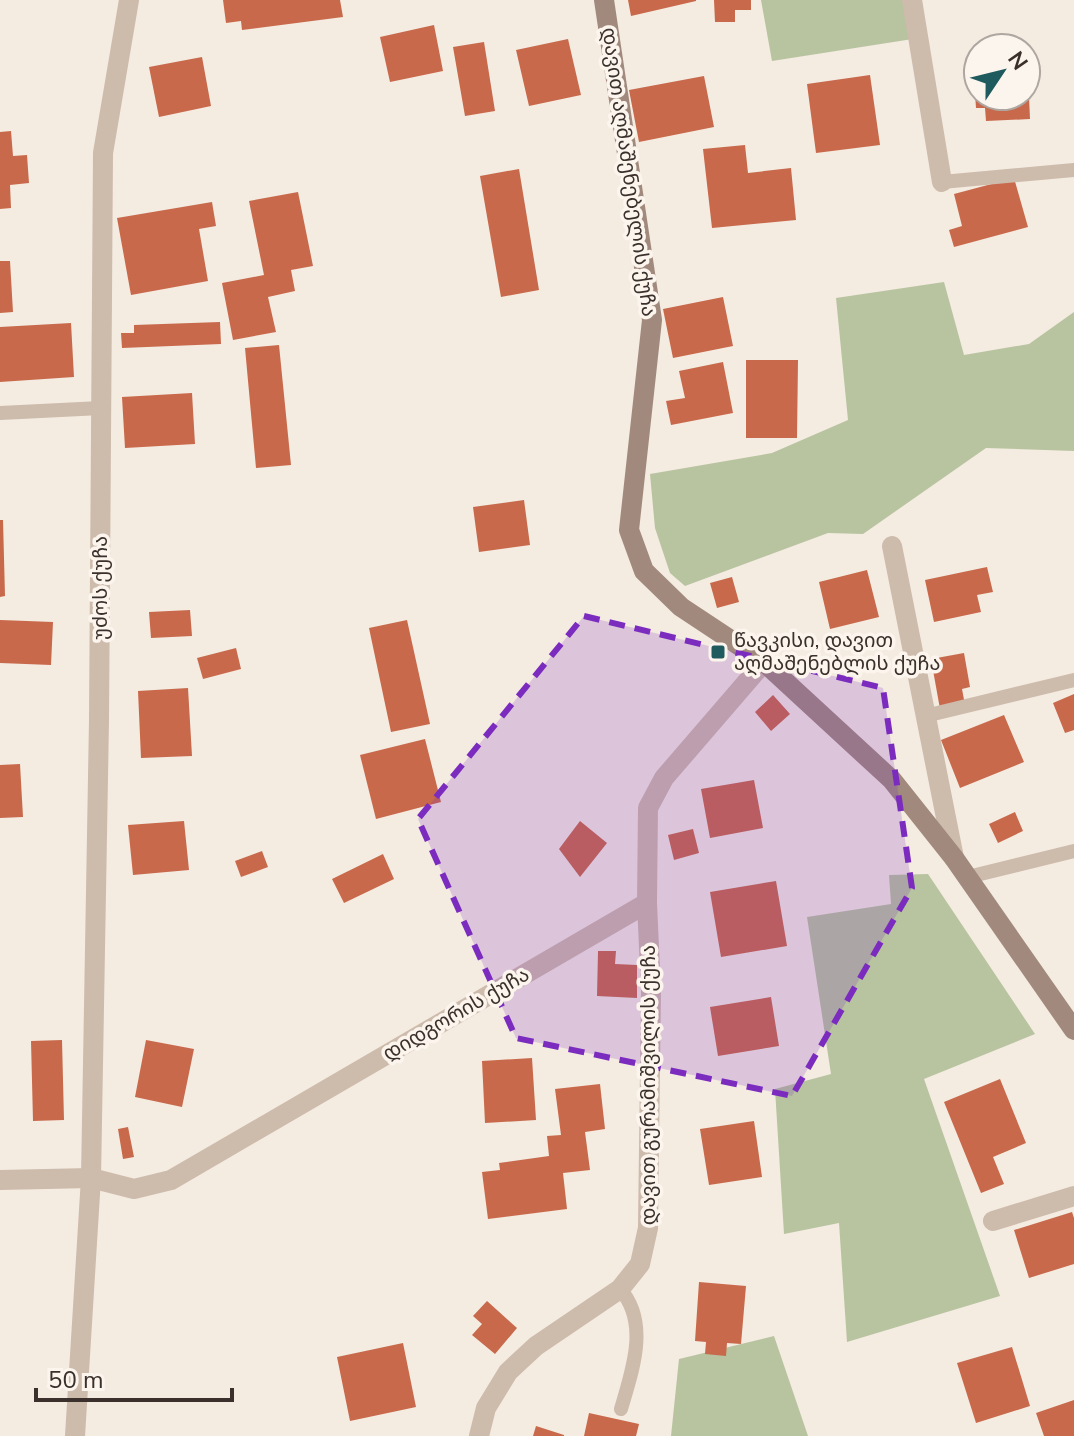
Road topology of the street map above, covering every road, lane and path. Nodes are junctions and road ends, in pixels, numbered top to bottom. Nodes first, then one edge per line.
1 (129, 0) edge
2 (604, 0) edge
3 (912, 0) edge
4 (1074, 170) edge
5 (942, 182) joint
6 (101, 408) junction
7 (0, 413) edge
8 (892, 546) dead end
9 (764, 662) junction
10 (1074, 680) edge
11 (925, 716) junction
12 (1074, 851) edge
13 (954, 858) junction
14 (968, 877) junction
15 (647, 903) junction
16 (1074, 1030) edge
17 (91, 1178) junction
18 (0, 1180) edge
19 (1074, 1196) edge
20 (993, 1221) dead end
21 (620, 1289) junction
22 (621, 1409) dead end
23 (75, 1436) edge
24 (479, 1436) edge

1 - 6 street, უძოს ქუჩა
2 - 9 street, დავით აღმაშენებელის ქუჩა
3 - 5 street
4 - 5 lane
6 - 7 lane
6 - 17 street, უძოს ქუჩა
8 - 11 street
9 - 13 street, დავით აღმაშენებელის ქუჩა
9 - 15 street
10 - 11 lane
11 - 13 street
12 - 14 lane
13 - 14 street, დავით აღმაშენებელის ქუჩა
14 - 16 street, დავით აღმაშენებელის ქუჩა
15 - 17 street, დიდგორის ქუჩა
15 - 21 street, დავით გურამიშვილის ქუჩა
17 - 18 street, დიდგორის ქუჩა
17 - 23 street, უძოს ქუჩა
19 - 20 street
21 - 22 lane
21 - 24 street, დავით გურამიშვილის ქუჩა

